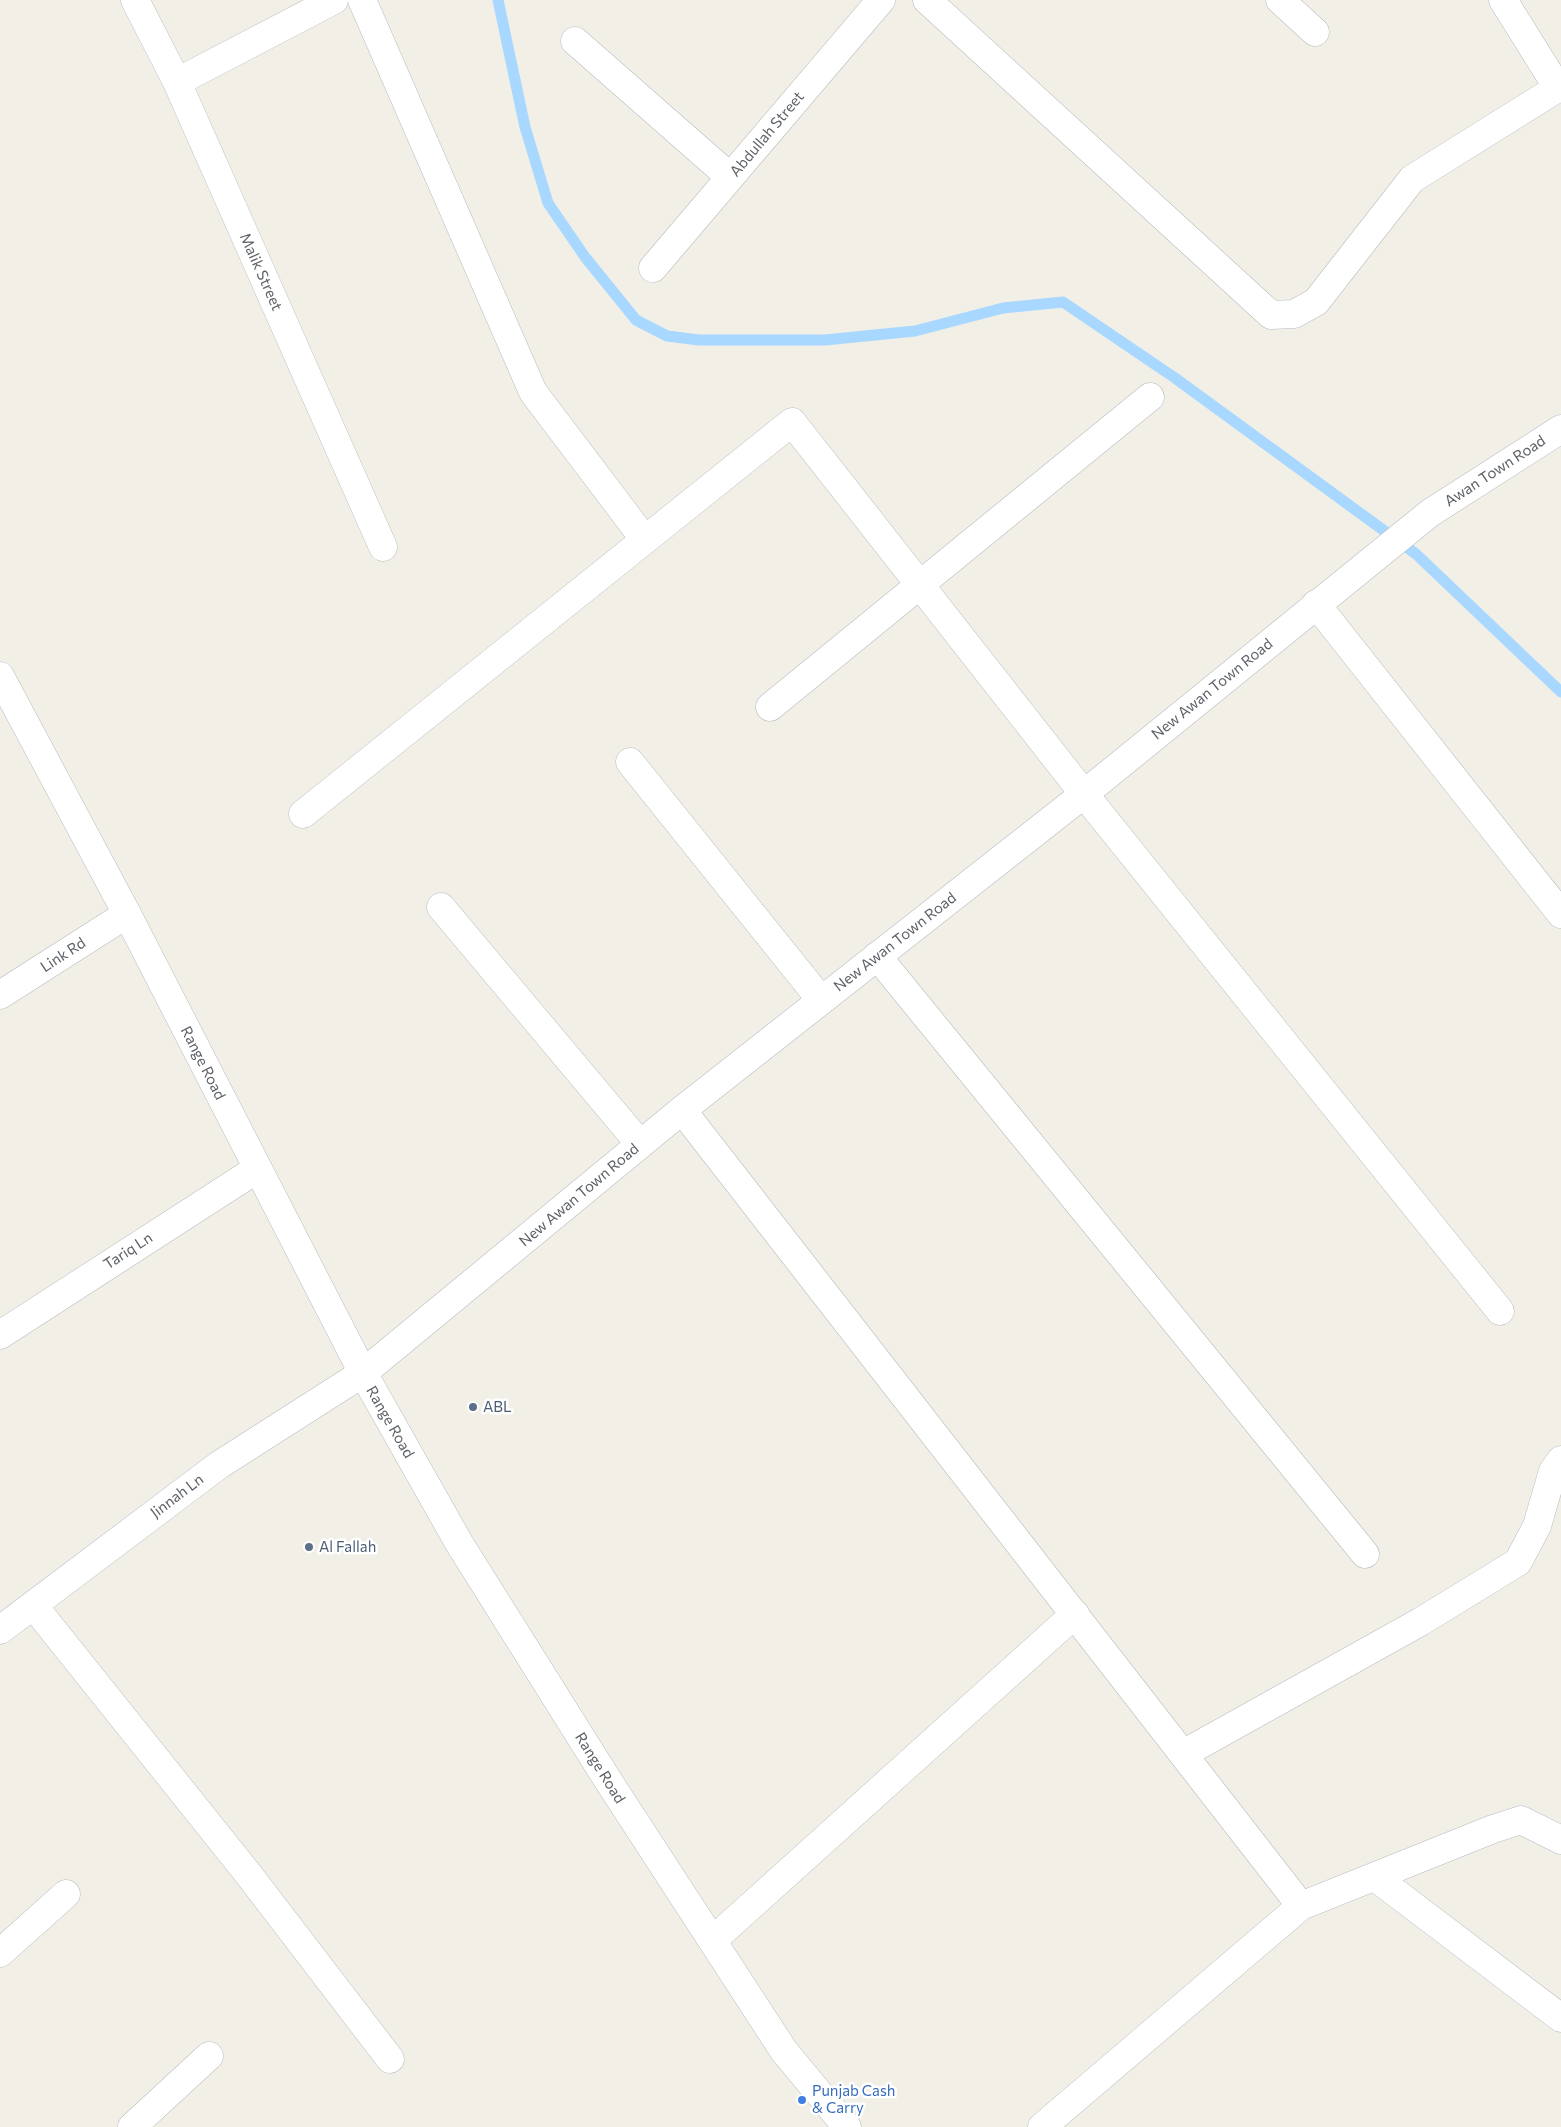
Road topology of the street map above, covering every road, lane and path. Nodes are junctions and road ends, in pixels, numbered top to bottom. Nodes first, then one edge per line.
1 (135, 0) edge
2 (334, 0) edge
3 (362, 0) edge
4 (882, 0) edge
5 (926, 0) edge
6 (1280, 0) edge
7 (1503, 0) edge
8 (1315, 32) dead end
9 (576, 41) dead end
10 (177, 82) junction
11 (1559, 87) edge
12 (730, 177) junction
13 (652, 268) dead end
14 (1150, 397) dead end
15 (1561, 429) edge
16 (1430, 513) joint
17 (645, 540) junction
18 (383, 547) dead end
19 (920, 585) junction
20 (1316, 604) junction
21 (0, 676) edge
22 (770, 707) dead end
23 (630, 762) dead end
24 (1084, 794) junction
25 (303, 814) dead end
26 (441, 907) dead end
27 (126, 914) junction
28 (1561, 914) edge
29 (877, 956) junction
30 (0, 995) edge
31 (821, 1000) junction
32 (682, 1110) junction
33 (640, 1144) junction
34 (257, 1169) junction
35 (1500, 1310) dead end
36 (0, 1335) edge
37 (363, 1373) junction
38 (1561, 1460) edge
39 (1365, 1554) dead end
40 (33, 1605) junction
41 (1075, 1614) junction
42 (0, 1630) edge
43 (1183, 1754) junction
44 (1561, 1840) edge
45 (1375, 1877) junction
46 (66, 1894) dead end
47 (1302, 1906) junction
48 (713, 1940) junction
49 (0, 1953) edge
50 (1561, 2018) edge
51 (208, 2056) dead end
52 (390, 2059) dead end
53 (132, 2127) edge
54 (848, 2127) edge
55 (1042, 2127) edge

1 - 10 street, Malik Street
2 - 10 street
3 - 17 street
4 - 12 street, Abdullah Street
5 - 11 street
6 - 8 street
7 - 11 street
9 - 12 street
10 - 18 street, Malik Street
12 - 13 street, Abdullah Street
14 - 19 street
15 - 16 street, Awan Town Road
16 - 20 street, New Awan Town Road
17 - 19 street
17 - 25 street
19 - 22 street
19 - 24 street
20 - 24 street, New Awan Town Road
20 - 28 street
21 - 27 street, Range Road
23 - 31 street
24 - 29 street, New Awan Town Road
24 - 35 street
26 - 33 street
27 - 30 street, Link Rd
27 - 34 street, Range Road
29 - 31 street, New Awan Town Road
29 - 39 street
31 - 32 street, New Awan Town Road
32 - 33 street, New Awan Town Road
32 - 41 street
33 - 37 street, New Awan Town Road
34 - 36 street, Tariq Ln
34 - 37 street, Range Road
37 - 40 street, Jinnah Ln
37 - 48 street, Range Road
38 - 43 street
40 - 42 street, Jinnah Ln
40 - 52 street
41 - 43 street
41 - 48 street
43 - 47 street
44 - 45 street
45 - 47 street
45 - 50 street
46 - 49 street
47 - 55 street
48 - 54 street, Range Road
51 - 53 street

